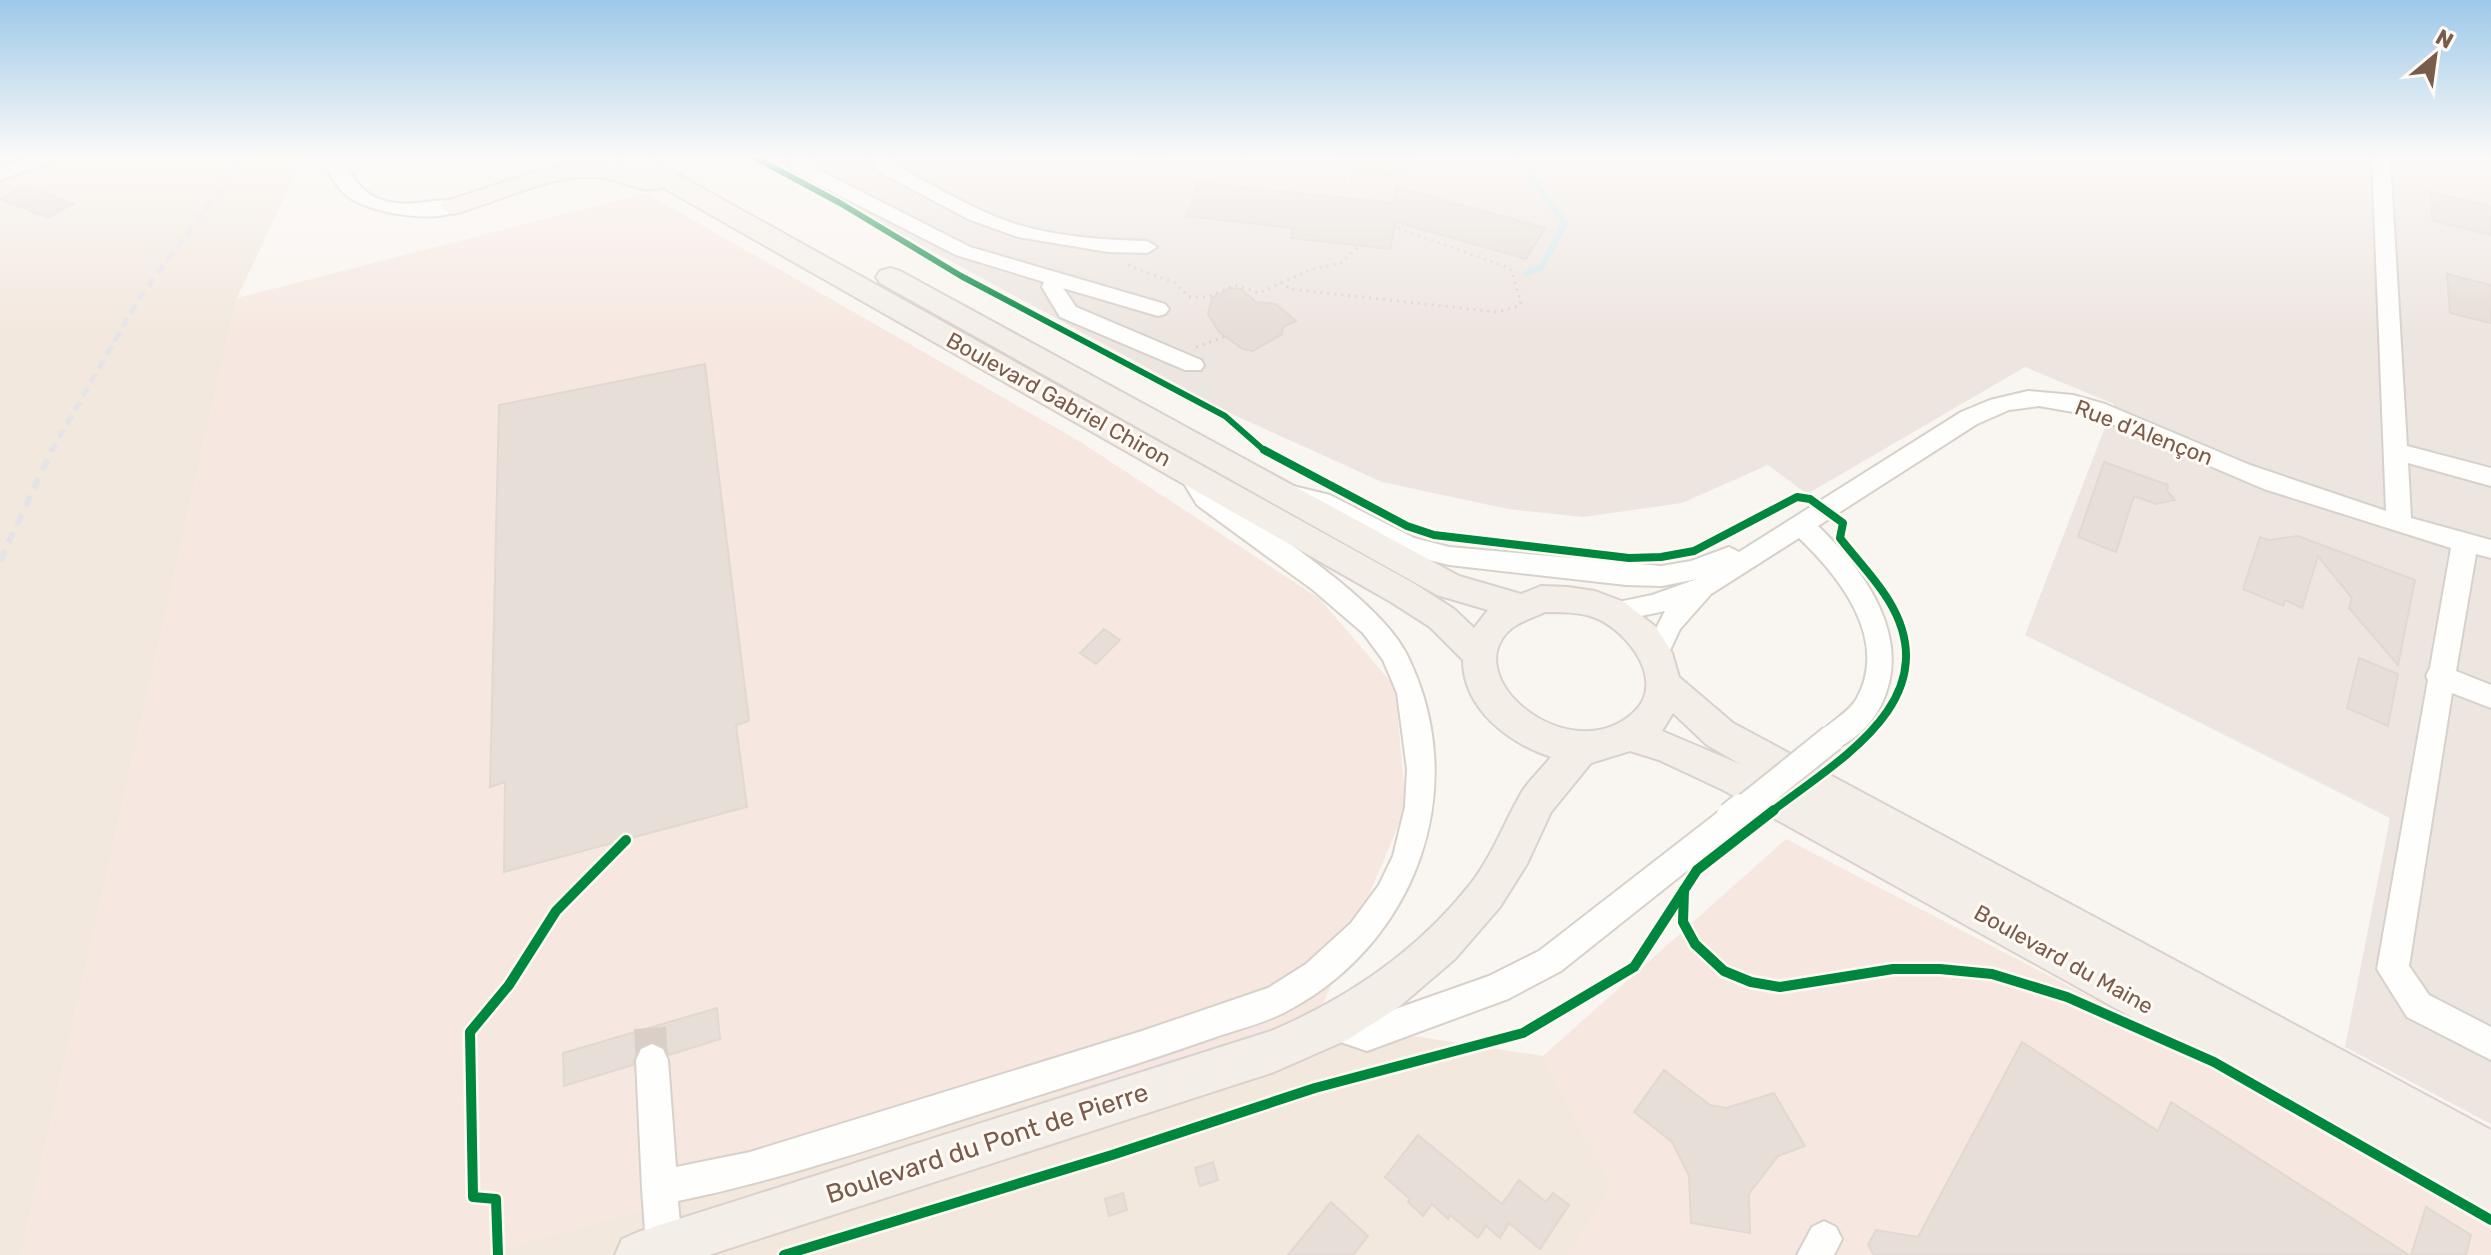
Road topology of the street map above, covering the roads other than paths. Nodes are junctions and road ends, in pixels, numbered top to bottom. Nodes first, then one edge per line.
1 (735, 217) edge
2 (783, 217) edge
3 (895, 217) edge
4 (980, 217) edge
5 (2384, 217) edge
6 (1147, 247) dead end
7 (1056, 279) junction
8 (1158, 309) dead end
9 (1193, 365) dead end
10 (2397, 452) junction
11 (1189, 472) junction
12 (2491, 477) edge
13 (1283, 492) junction
14 (2399, 524) junction
15 (1801, 525) junction
16 (2463, 542) junction
17 (2491, 549) edge
18 (1756, 553) junction
19 (1705, 586) junction
20 (1519, 606) junction
21 (1613, 612) junction
22 (1479, 654) junction
23 (1660, 669) junction
24 (2439, 676) junction
25 (2491, 697) edge
26 (1526, 731) junction
27 (1631, 736) junction
28 (1582, 747) junction
29 (1537, 801) junction
30 (1334, 1025) junction
31 (2491, 1044) edge
32 (652, 1060) tunnel mouth
33 (2491, 1154) edge
34 (659, 1188) junction
35 (2491, 1194) edge
36 (651, 1251) edge

1 - 11 main road, Boulevard Gabriel Chiron
2 - 13 main road, Boulevard Gabriel Chiron
3 - 7 street
4 - 6 street
5 - 10 street
7 - 8 street
7 - 9 street
10 - 12 street
10 - 14 street
11 - 22 main road, Boulevard Gabriel Chiron
11 - 34 street
13 - 18 street
13 - 20 main road, Boulevard Gabriel Chiron
14 - 15 street, Rue d’Alençon
14 - 16 street, Rue d’Alençon
15 - 18 street, Rue d’Alençon
15 - 30 street, bridge
16 - 17 street, Rue d’Alençon
16 - 24 street
18 - 19 street, Rue d’Alençon
19 - 21 street
19 - 23 street
20 - 21 main road
20 - 22 main road
21 - 23 main road
22 - 26 main road
23 - 27 main road
23 - 33 main road, Boulevard du Maine
24 - 25 street
24 - 31 street
26 - 28 main road
26 - 29 main road
27 - 28 main road
27 - 35 main road, Boulevard du Maine
28 - 29 main road
29 - 30 main road, Boulevard du Pont de Pierre
30 - 36 main road, Boulevard du Pont de Pierre
32 - 34 street
34 - 36 street

